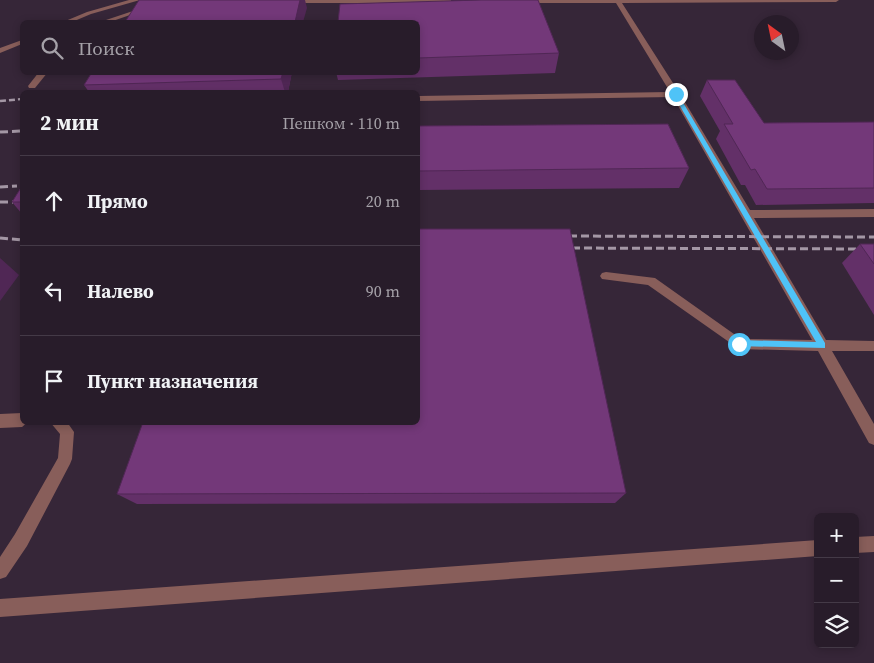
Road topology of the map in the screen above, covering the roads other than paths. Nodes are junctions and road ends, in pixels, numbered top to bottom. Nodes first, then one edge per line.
1 (137, 0) edge
2 (836, 0) edge
3 (459, 1) edge
4 (508, 1) edge
5 (618, 1) edge
6 (279, 2) edge
7 (152, 6) edge
8 (73, 20) edge
9 (109, 20) edge
10 (20, 43) edge
11 (0, 51) edge
12 (41, 75) edge
13 (32, 86) dead end
14 (676, 94) junction
15 (420, 99) edge
16 (874, 213) edge
17 (746, 214) junction
18 (606, 276) dead end
19 (822, 346) junction
20 (874, 346) edge
21 (20, 420) edge
22 (0, 421) edge
23 (60, 425) edge
24 (874, 438) edge
25 (874, 544) edge
26 (859, 545) edge
27 (814, 548) edge
28 (0, 571) edge
29 (0, 608) edge

1 - 8 street
2 - 5 street
3 - 6 street
4 - 5 street
5 - 14 street
7 - 9 street
10 - 11 street
12 - 13 street
14 - 15 street
14 - 17 street
16 - 17 street
17 - 19 street
18 - 19 street
19 - 20 street
19 - 24 street
21 - 22 street
23 - 28 street
25 - 26 street
27 - 29 street

